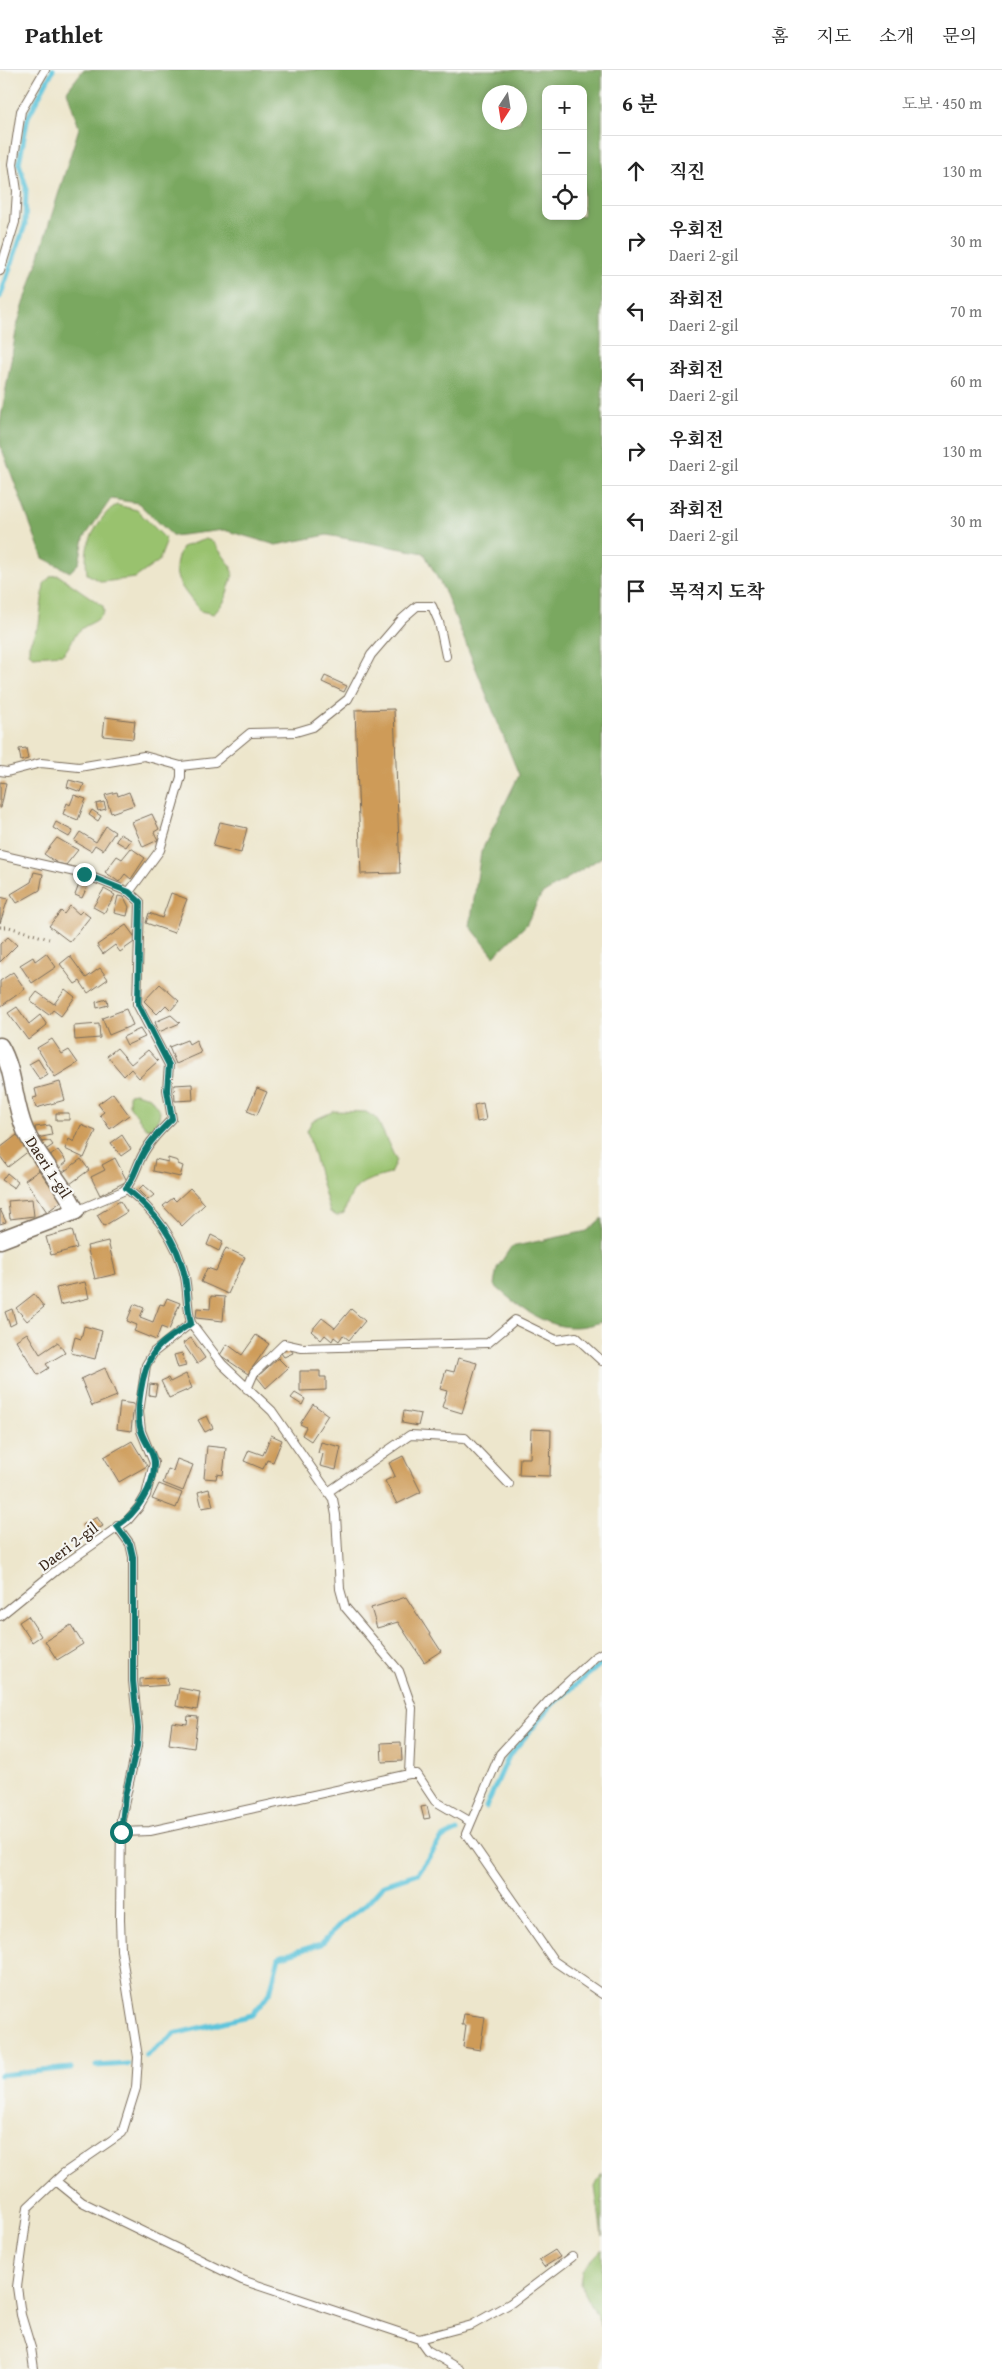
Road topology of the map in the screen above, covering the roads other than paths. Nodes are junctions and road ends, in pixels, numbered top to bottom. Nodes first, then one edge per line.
1 (45, 70) edge
2 (0, 271) edge
3 (446, 656) dead end
4 (181, 766) junction
5 (0, 771) edge
6 (0, 855) edge
7 (129, 892) junction
8 (0, 1046) edge
9 (126, 1188) junction
10 (76, 1211) junction
11 (0, 1240) edge
12 (191, 1323) junction
13 (602, 1361) edge
14 (247, 1389) junction
15 (509, 1484) dead end
16 (328, 1492) junction
17 (117, 1526) junction
18 (0, 1616) edge
19 (602, 1654) edge
20 (409, 1774) junction
21 (471, 1822) junction
22 (121, 1832) junction
23 (602, 1994) edge
24 (56, 2181) junction
25 (572, 2257) dead end
26 (419, 2340) junction
27 (34, 2369) edge
28 (459, 2369) edge

1 - 2 lane
3 - 4 lane
4 - 5 lane
4 - 7 lane
6 - 7 lane
7 - 9 lane
8 - 10 street, Daeri 1-gil
9 - 10 lane
9 - 12 lane
10 - 11 street, Daeri 1-gil
12 - 14 lane
12 - 17 lane, Daeri 2-gil
13 - 14 lane
14 - 16 lane
15 - 16 lane
16 - 20 lane
17 - 18 lane, Daeri 2-gil
17 - 22 lane
19 - 21 lane
20 - 21 lane
20 - 22 lane
21 - 23 lane
22 - 24 lane
24 - 26 lane
24 - 27 lane
25 - 26 lane
26 - 28 lane

